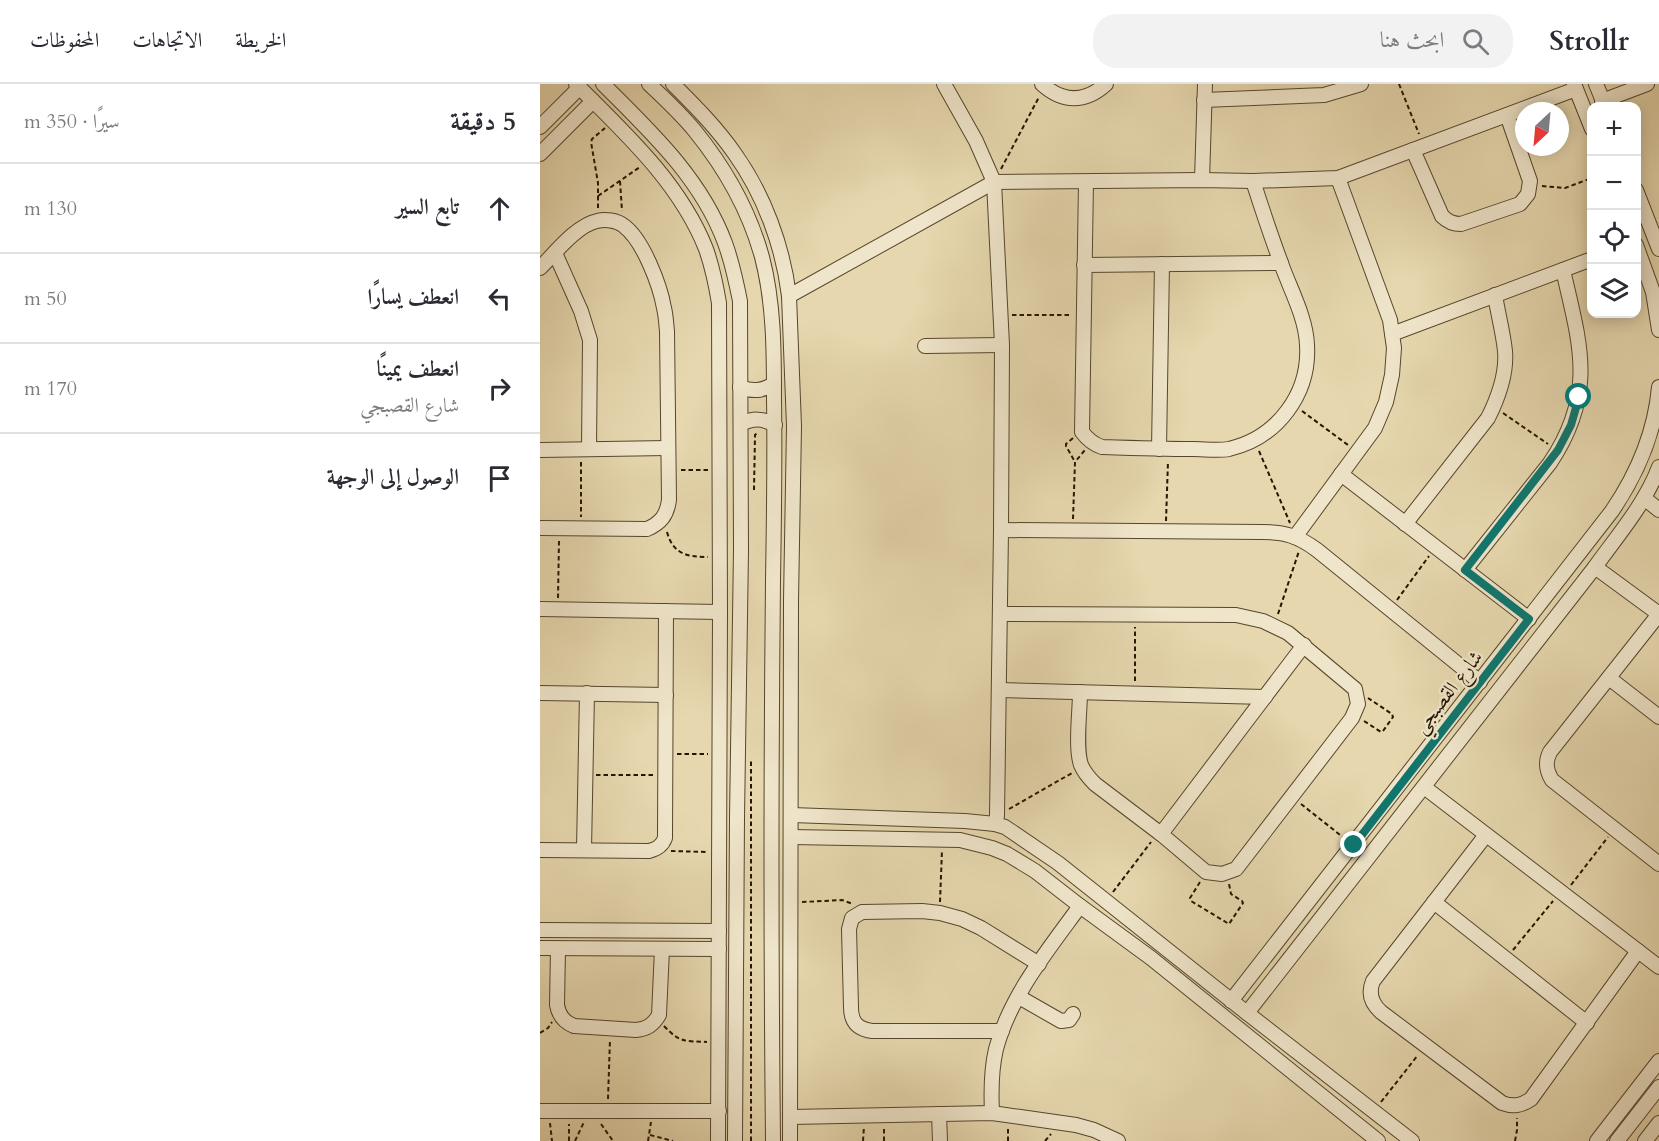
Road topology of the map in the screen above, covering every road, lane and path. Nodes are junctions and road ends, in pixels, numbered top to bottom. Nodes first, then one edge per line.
1 (603, 84) edge
2 (649, 84) edge
3 (673, 84) edge
4 (944, 84) edge
5 (1106, 84) edge
6 (1205, 84) edge
7 (1361, 84) edge
8 (1399, 84) edge
9 (1598, 84) edge
10 (1647, 84) edge
11 (1043, 85) edge
12 (578, 86) edge
13 (1575, 87) edge
14 (1322, 90) edge
15 (1204, 100) junction
16 (593, 101) junction
17 (691, 102) junction
18 (1603, 102) edge
19 (1608, 102) edge
20 (557, 109) junction
21 (678, 113) junction
22 (1507, 115) junction
23 (1587, 117) edge
24 (613, 122) junction
25 (571, 123) junction
26 (540, 127) edge
27 (660, 141) junction
28 (1418, 148) junction
29 (540, 154) edge
30 (647, 157) junction
31 (1338, 178) junction
32 (1202, 180) junction
33 (1587, 180) edge
34 (620, 181) junction
35 (1253, 181) junction
36 (1530, 181) junction
37 (994, 182) junction
38 (1086, 182) junction
39 (598, 196) junction
40 (1641, 203) edge
41 (598, 220) junction
42 (622, 224) junction
43 (1659, 249) edge
44 (555, 253) junction
45 (1641, 259) edge
46 (1587, 261) edge
47 (1281, 263) junction
48 (1162, 264) junction
49 (1084, 265) junction
50 (540, 268) edge
51 (1563, 270) junction
52 (768, 288) junction
53 (788, 289) junction
54 (1495, 295) junction
55 (1000, 315) junction
56 (1084, 315) junction
57 (1659, 330) edge
58 (1392, 334) junction
59 (1002, 345) junction
60 (925, 346) dead end
61 (774, 384) junction
62 (740, 387) junction
63 (1659, 387) edge
64 (1293, 404) junction
65 (1494, 407) junction
66 (741, 424) junction
67 (774, 425) junction
68 (1082, 430) junction
69 (1255, 440) junction
70 (1094, 444) junction
71 (668, 448) junction
72 (585, 449) junction
73 (1164, 449) junction
74 (540, 450) edge
75 (1558, 450) junction
76 (1357, 452) junction
77 (1075, 462) junction
78 (1659, 466) edge
79 (720, 470) junction
80 (669, 471) junction
81 (1341, 474) junction
82 (1644, 498) junction
83 (1659, 510) edge
84 (663, 518) junction
85 (1405, 524) junction
86 (540, 528) edge
87 (559, 528) junction
88 (581, 529) junction
89 (1001, 530) junction
90 (1072, 531) junction
91 (1166, 531) junction
92 (1299, 538) junction
93 (1436, 547) junction
94 (741, 550) junction
95 (720, 554) junction
96 (1595, 567) junction
97 (1465, 570) junction
98 (791, 602) junction
99 (773, 603) junction
100 (540, 609) edge
101 (1390, 609) junction
102 (558, 610) junction
103 (666, 611) junction
104 (720, 612) junction
105 (1000, 614) junction
106 (1135, 615) junction
107 (1529, 619) junction
108 (1275, 627) junction
109 (1304, 645) junction
110 (1608, 678) junction
111 (1480, 682) junction
112 (1355, 689) junction
113 (999, 690) junction
114 (1080, 692) junction
115 (540, 693) edge
116 (587, 693) junction
117 (666, 694) junction
118 (1135, 694) junction
119 (738, 695) junction
120 (720, 696) junction
121 (1265, 697) junction
122 (1354, 714) junction
123 (1659, 717) edge
124 (1437, 737) junction
125 (1453, 750) junction
126 (665, 754) junction
127 (719, 754) junction
128 (1083, 768) junction
129 (665, 775) junction
130 (586, 776) junction
131 (1424, 787) junction
132 (1292, 797) junction
133 (791, 815) junction
134 (772, 816) junction
135 (825, 816) junction
136 (737, 818) junction
137 (996, 820) junction
138 (1615, 829) junction
139 (1160, 833) junction
140 (1486, 835) junction
141 (791, 837) junction
142 (825, 837) junction
143 (942, 839) junction
144 (1354, 845) junction
145 (659, 847) junction
146 (540, 850) edge
147 (584, 850) junction
148 (719, 852) junction
149 (1659, 864) edge
150 (1206, 872) junction
151 (1229, 873) junction
152 (1562, 893) junction
153 (791, 902) junction
154 (1105, 902) junction
155 (1434, 902) junction
156 (1080, 906) junction
157 (862, 912) junction
158 (940, 913) junction
159 (540, 930) edge
160 (689, 931) junction
161 (719, 931) junction
162 (790, 935) junction
163 (771, 936) junction
164 (751, 938) junction
165 (736, 939) junction
166 (1155, 939) junction
167 (540, 948) edge
168 (558, 949) junction
169 (662, 949) junction
170 (689, 949) junction
171 (719, 950) junction
172 (1638, 951) junction
173 (1151, 958) junction
174 (1506, 959) junction
175 (1039, 964) junction
176 (1659, 968) edge
177 (1254, 973) junction
178 (1270, 984) junction
179 (737, 992) junction
180 (719, 993) junction
181 (1019, 997) junction
182 (1231, 1001) junction
183 (1247, 1013) junction
184 (1073, 1014) dead end
185 (659, 1016) junction
186 (1587, 1023) junction
187 (610, 1029) junction
188 (1002, 1030) junction
189 (719, 1042) junction
190 (1425, 1045) junction
191 (1659, 1061) edge
192 (1659, 1087) edge
193 (1517, 1106) junction
194 (544, 1111) edge
195 (654, 1111) junction
196 (718, 1111) junction
197 (1374, 1112) junction
198 (992, 1113) junction
199 (939, 1114) junction
200 (602, 1115) junction
201 (791, 1117) junction
202 (585, 1118) dead end
203 (1659, 1123) edge
204 (649, 1135) junction
205 (552, 1141) edge
206 (575, 1141) edge
207 (613, 1141) edge
208 (648, 1141) edge
209 (673, 1141) edge
210 (718, 1141) edge
211 (735, 1141) edge
212 (751, 1141) edge
213 (773, 1141) edge
214 (790, 1141) edge
215 (940, 1141) edge
216 (1118, 1141) edge
217 (1378, 1141) edge
218 (1412, 1141) edge
219 (1515, 1141) edge
220 (1597, 1141) edge
221 (1617, 1141) edge
222 (1645, 1141) edge

1 - 27 street
2 - 21 street
3 - 17 street
4 - 37 street
5 - 11 street
6 - 15 street
7 - 14 street
8 - 28 path
9 - 18 street
10 - 19 street
11 - 37 path
12 - 16 street
12 - 20 street
13 - 22 street
13 - 23 street
14 - 15 street
15 - 32 street
16 - 24 street
16 - 25 street
17 - 21 street
17 - 53 street
20 - 25 street
20 - 26 street
21 - 52 street
22 - 28 street
22 - 36 street
24 - 30 street
24 - 39 path
25 - 29 street
27 - 30 street
27 - 62 street
28 - 31 street
28 - 36 street
30 - 34 path
30 - 79 street
31 - 35 street
31 - 58 street
32 - 35 street
32 - 38 street
33 - 36 path
34 - 39 path
34 - 42 path
35 - 47 street
37 - 38 street
37 - 53 street
37 - 55 street
38 - 49 street
39 - 41 path
40 - 43 street
41 - 42 street
41 - 44 street
42 - 71 street
44 - 50 street
44 - 72 street
45 - 57 street
46 - 51 street
47 - 48 street
47 - 64 street
48 - 49 street
48 - 73 street
49 - 56 street
51 - 54 street
51 - 75 street
52 - 53 street
52 - 61 street
53 - 98 street
54 - 58 street
54 - 65 street
55 - 56 path
55 - 59 street
56 - 68 street
58 - 76 street
59 - 60 street
59 - 89 street
61 - 62 street
61 - 67 street
62 - 66 street
63 - 107 street, شارع القصبجي
64 - 69 street
64 - 76 path
65 - 75 path
65 - 85 street
66 - 67 street
66 - 94 street
67 - 99 street
68 - 70 street
68 - 77 path
69 - 73 street
69 - 92 path
70 - 73 street
70 - 77 path
71 - 72 street
71 - 80 street
72 - 74 street
72 - 88 path
73 - 91 path
75 - 97 street
76 - 81 street
77 - 90 path
78 - 82 street, شارع القصبجي
79 - 80 path
79 - 95 street
80 - 84 street
81 - 85 street
81 - 92 street
82 - 83 street
82 - 96 street, شارع القصبجي
84 - 88 street
84 - 95 path
85 - 93 street
86 - 87 street
87 - 88 street
87 - 102 path
89 - 90 street
89 - 105 street
90 - 91 street
91 - 92 street
92 - 101 street
92 - 108 path
93 - 97 street
93 - 101 path
94 - 95 street
94 - 119 street
95 - 104 street
96 - 110 street
96 - 125 street, شارع القصبجي
97 - 107 street
98 - 99 street
98 - 133 street
99 - 134 street
100 - 102 street
101 - 111 street
102 - 103 street
103 - 104 street
103 - 117 street
104 - 120 street
105 - 106 street
105 - 113 street
106 - 108 street
106 - 118 path
107 - 111 street, شارع القصبجي
108 - 109 street
109 - 112 street
109 - 121 street
110 - 123 street
110 - 138 street
111 - 124 street, شارع القصبجي
112 - 122 street
112 - 122 path
113 - 114 street
113 - 137 street
114 - 118 street
114 - 128 street
115 - 116 street
116 - 117 street
116 - 130 street
117 - 126 street
118 - 121 street
119 - 120 street
119 - 136 street
120 - 127 street
121 - 139 street
122 - 132 street
124 - 125 street
124 - 144 street, شارع القصبجي
125 - 131 street, شارع القصبجي
126 - 127 path
126 - 129 street
127 - 148 street
128 - 137 path
128 - 139 street
129 - 130 path
129 - 145 street
130 - 147 street
131 - 140 street
131 - 178 street, شارع القصبجي
132 - 144 path
132 - 151 street
133 - 135 street
133 - 141 street
134 - 136 path
134 - 163 street
135 - 137 street
135 - 142 street
136 - 165 street
137 - 154 street
138 - 149 street
138 - 152 path
139 - 150 street
139 - 154 path
140 - 152 street
140 - 155 street
141 - 142 street
141 - 153 street
142 - 143 street
143 - 156 street
143 - 158 path
144 - 177 street, شارع القصبجي
145 - 147 street
145 - 148 path
146 - 147 street
148 - 161 street
150 - 151 street
150 - 151 path
152 - 172 street
152 - 174 path
153 - 157 path
153 - 162 street
154 - 166 street
155 - 174 street
155 - 190 street
156 - 173 street
156 - 175 street
157 - 158 street
157 - 188 street
158 - 175 street
159 - 160 street
160 - 161 street
160 - 170 street
161 - 171 street
162 - 163 street
162 - 201 street
163 - 164 path
163 - 213 street
164 - 165 path
164 - 212 path
165 - 179 street
166 - 173 street
166 - 182 street
167 - 168 street
168 - 169 street
168 - 187 street
169 - 170 street
169 - 185 street
170 - 171 street
171 - 180 street
172 - 176 street
172 - 186 street
173 - 217 street
174 - 186 street
175 - 181 street
177 - 178 street
177 - 182 street, شارع القصبجي
178 - 183 street, شارع القصبجي
179 - 180 street
179 - 211 street
180 - 189 street
181 - 184 street
181 - 188 street
182 - 183 street
183 - 197 street
185 - 187 street
185 - 189 path
186 - 193 street
187 - 200 path
188 - 198 street
189 - 196 street
190 - 193 street
190 - 197 path
191 - 220 street
192 - 221 street
193 - 219 path
194 - 200 street
194 - 205 path
195 - 196 street
195 - 200 street
195 - 204 path
196 - 210 street
197 - 218 street
198 - 199 street
198 - 216 street
199 - 201 street
199 - 215 street
200 - 207 path
201 - 214 street
202 - 206 path
203 - 222 street
204 - 208 path
204 - 209 path

